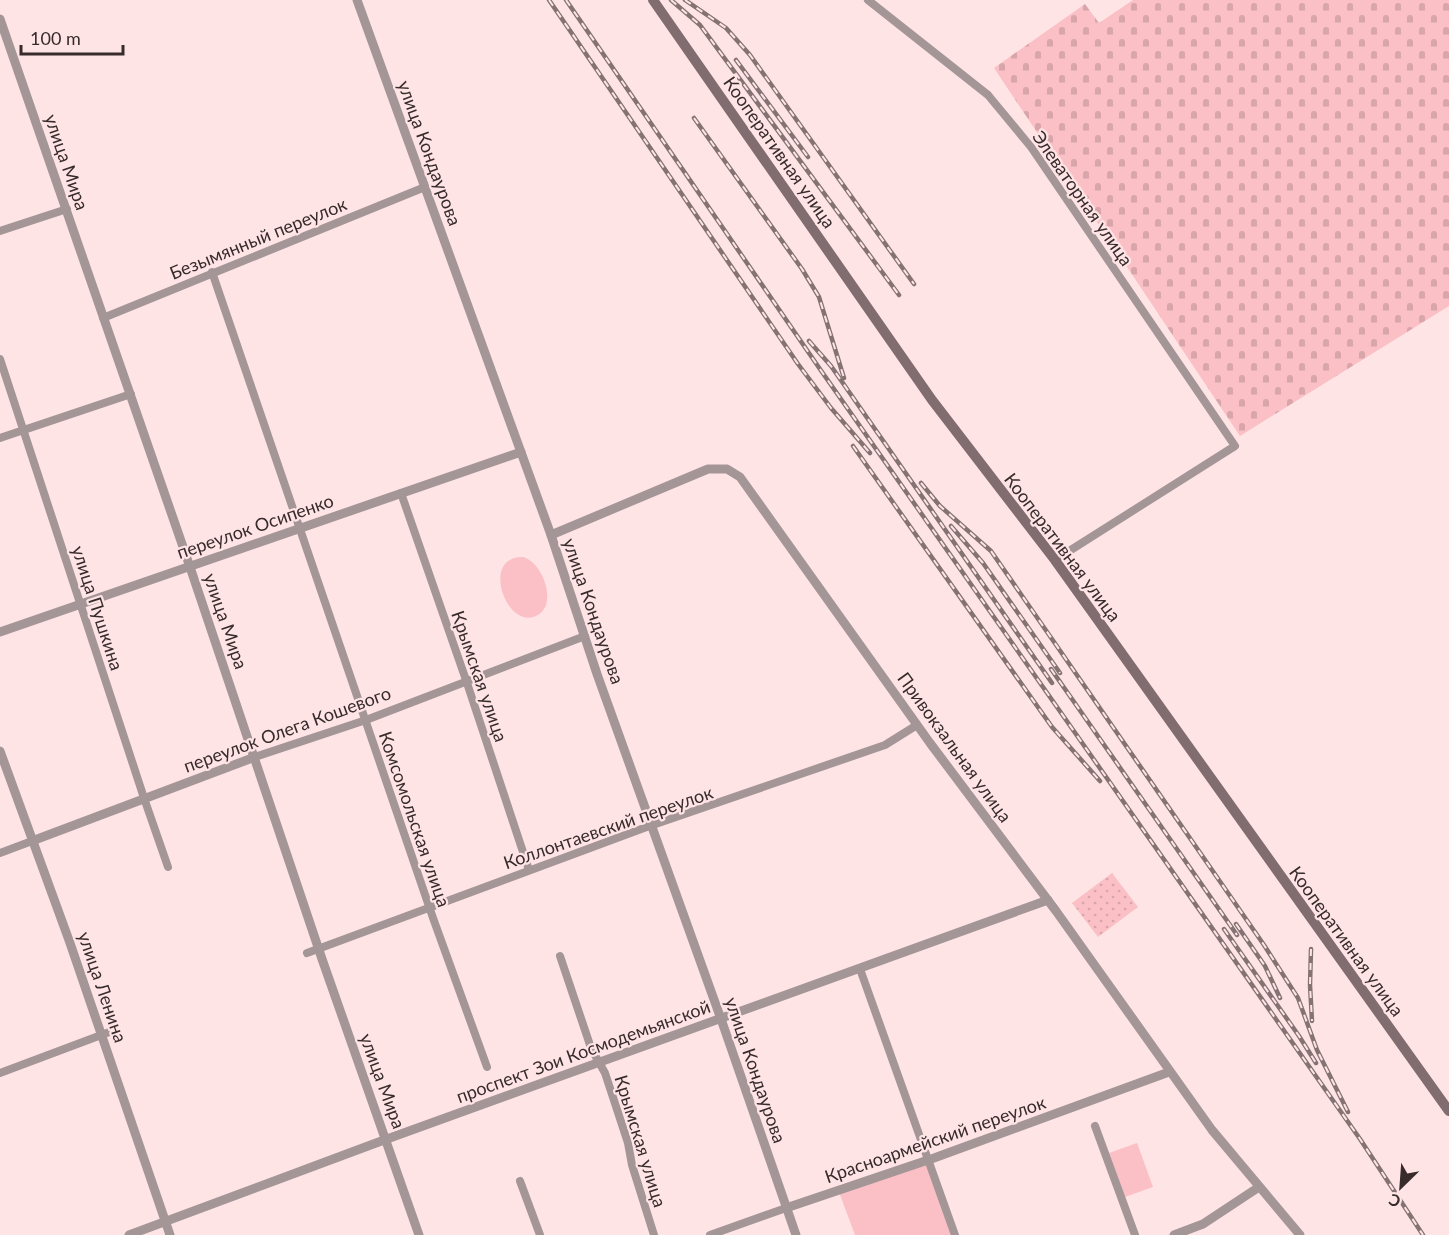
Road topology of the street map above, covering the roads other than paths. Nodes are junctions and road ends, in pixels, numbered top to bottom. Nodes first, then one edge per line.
1 (357, 0) edge
2 (653, 0) edge
3 (868, 0) edge
4 (0, 18) edge
5 (425, 187) junction
6 (66, 209) junction
7 (0, 231) edge
8 (212, 272) junction
9 (103, 318) junction
10 (0, 359) edge
11 (131, 394) junction
12 (24, 429) junction
13 (0, 438) edge
14 (522, 452) junction
15 (401, 493) junction
16 (299, 528) junction
17 (551, 535) junction
18 (1054, 560) junction
19 (190, 567) junction
20 (81, 604) junction
21 (0, 632) edge
22 (585, 636) junction
23 (466, 680) junction
24 (366, 720) junction
25 (917, 725) junction
26 (0, 751) edge
27 (255, 757) junction
28 (144, 798) junction
29 (652, 826) junction
30 (32, 841) junction
31 (0, 853) edge
32 (168, 867) dead end
33 (529, 870) junction
34 (1048, 900) junction
35 (429, 907) junction
36 (320, 949) junction
37 (307, 953) dead end
38 (560, 956) dead end
39 (860, 969) junction
40 (721, 1019) junction
41 (116, 1026) dead end
42 (102, 1035) junction
43 (600, 1062) junction
44 (487, 1067) dead end
45 (1169, 1072) junction
46 (0, 1073) edge
47 (1449, 1111) edge
48 (1095, 1126) dead end
49 (386, 1139) junction
50 (928, 1161) junction
51 (520, 1181) dead end
52 (1259, 1187) junction
53 (1269, 1198) junction
54 (786, 1208) junction
55 (165, 1222) junction
56 (129, 1235) edge
57 (170, 1235) edge
58 (419, 1235) edge
59 (540, 1235) edge
60 (654, 1235) edge
61 (710, 1235) edge
62 (796, 1235) edge
63 (955, 1235) edge
64 (1135, 1235) edge
65 (1174, 1235) edge
66 (1294, 1235) edge
67 (1300, 1235) edge

1 - 5 street, улица Кондаурова
2 - 18 main road, Кооперативная улица
3 - 18 street, Элеваторная улица
4 - 6 street, улица Мира
5 - 8 street, Безымянный переулок
5 - 14 street, улица Кондаурова
6 - 7 street
6 - 9 street, улица Мира
8 - 9 street, Безымянный переулок
8 - 16 street, Комсомольская улица
9 - 11 street, улица Мира
10 - 12 street, улица Пушкина
11 - 12 street
11 - 19 street, улица Мира
12 - 13 street
12 - 20 street, улица Пушкина
14 - 15 street, переулок Осипенко
14 - 17 street, улица Кондаурова
15 - 16 street, переулок Осипенко
15 - 23 street, Крымская улица
16 - 19 street, переулок Осипенко
16 - 24 street, Комсомольская улица
17 - 22 street, улица Кондаурова
17 - 25 street, Привокзальная улица
18 - 47 main road, Кооперативная улица
19 - 20 street, переулок Осипенко
19 - 27 street, улица Мира
20 - 21 street, переулок Осипенко
20 - 28 street, улица Пушкина
22 - 23 street, переулок Олега Кошевого
22 - 29 street, улица Кондаурова
23 - 24 street, переулок Олега Кошевого
23 - 33 street, Крымская улица
24 - 27 street, переулок Олега Кошевого
24 - 35 street, Комсомольская улица
25 - 29 street, Коллонтаевский переулок
25 - 34 street, Привокзальная улица
26 - 30 street, улица Ленина
27 - 28 street, переулок Олега Кошевого
27 - 36 street, улица Мира
28 - 30 street, переулок Олега Кошевого
28 - 32 street, улица Пушкина
29 - 33 street, Коллонтаевский переулок
29 - 40 street, улица Кондаурова
30 - 31 street, переулок Олега Кошевого
30 - 42 street, улица Ленина
33 - 35 street, Коллонтаевский переулок
34 - 39 street, проспект Зои Космодемьянской
34 - 45 street, Привокзальная улица
35 - 36 street, Коллонтаевский переулок
35 - 44 street, Комсомольская улица
36 - 37 street, Коллонтаевский переулок
36 - 49 street, улица Мира
38 - 43 street, Крымская улица
39 - 40 street, проспект Зои Космодемьянской
39 - 50 street
40 - 43 street, проспект Зои Космодемьянской
40 - 54 street, улица Кондаурова
41 - 42 street
42 - 46 street
42 - 55 street, улица Ленина
43 - 49 street, проспект Зои Космодемьянской
43 - 60 street, Крымская улица
45 - 50 street, Красноармейский переулок
45 - 52 street, Привокзальная улица
48 - 64 street
49 - 55 street, проспект Зои Космодемьянской
49 - 58 street, улица Мира
50 - 54 street, Красноармейский переулок
50 - 63 street
51 - 59 street
52 - 53 street, Привокзальная улица
52 - 65 street
53 - 66 street, Привокзальная улица
53 - 67 street, Привокзальная улица
54 - 61 street, Красноармейский переулок
54 - 62 street, улица Кондаурова
55 - 56 street, проспект Зои Космодемьянской
55 - 57 street, улица Ленина

